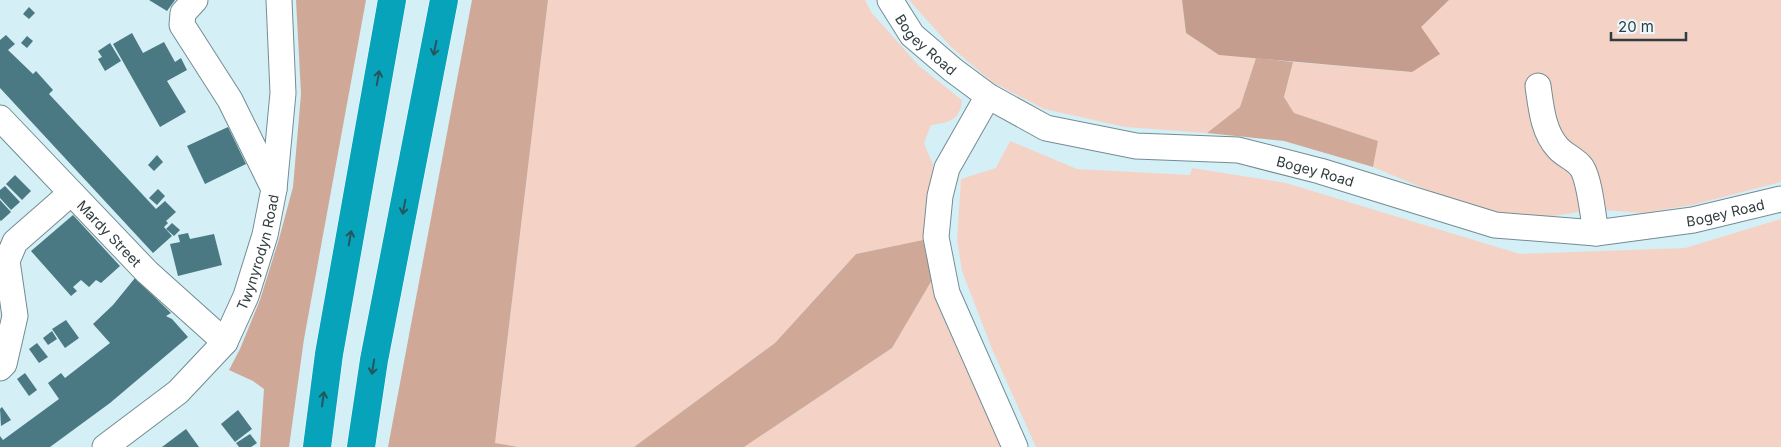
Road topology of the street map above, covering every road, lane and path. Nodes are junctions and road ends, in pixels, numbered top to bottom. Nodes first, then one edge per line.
1 (195, 0) edge
2 (279, 0) edge
3 (392, 0) edge
4 (444, 0) edge
5 (890, 0) edge
6 (1538, 86) dead end
7 (988, 96) junction
8 (0, 118) edge
9 (274, 189) junction
10 (71, 193) junction
11 (1781, 199) edge
12 (1596, 233) junction
13 (225, 342) junction
14 (0, 368) edge
15 (105, 447) edge
16 (317, 447) edge
17 (361, 447) edge
18 (1015, 447) edge

1 - 9 street
2 - 9 street, Twynyrodyn Road
16 -> 3 highway
4 -> 17 highway
5 - 7 street, Bogey Road
6 - 12 street
7 - 12 street, Bogey Road
7 - 18 street
8 - 10 street, Mardy Street
9 - 13 street, Twynyrodyn Road
10 - 13 street, Mardy Street
10 - 14 street
11 - 12 street, Bogey Road
13 - 15 street, Twynyrodyn Road

